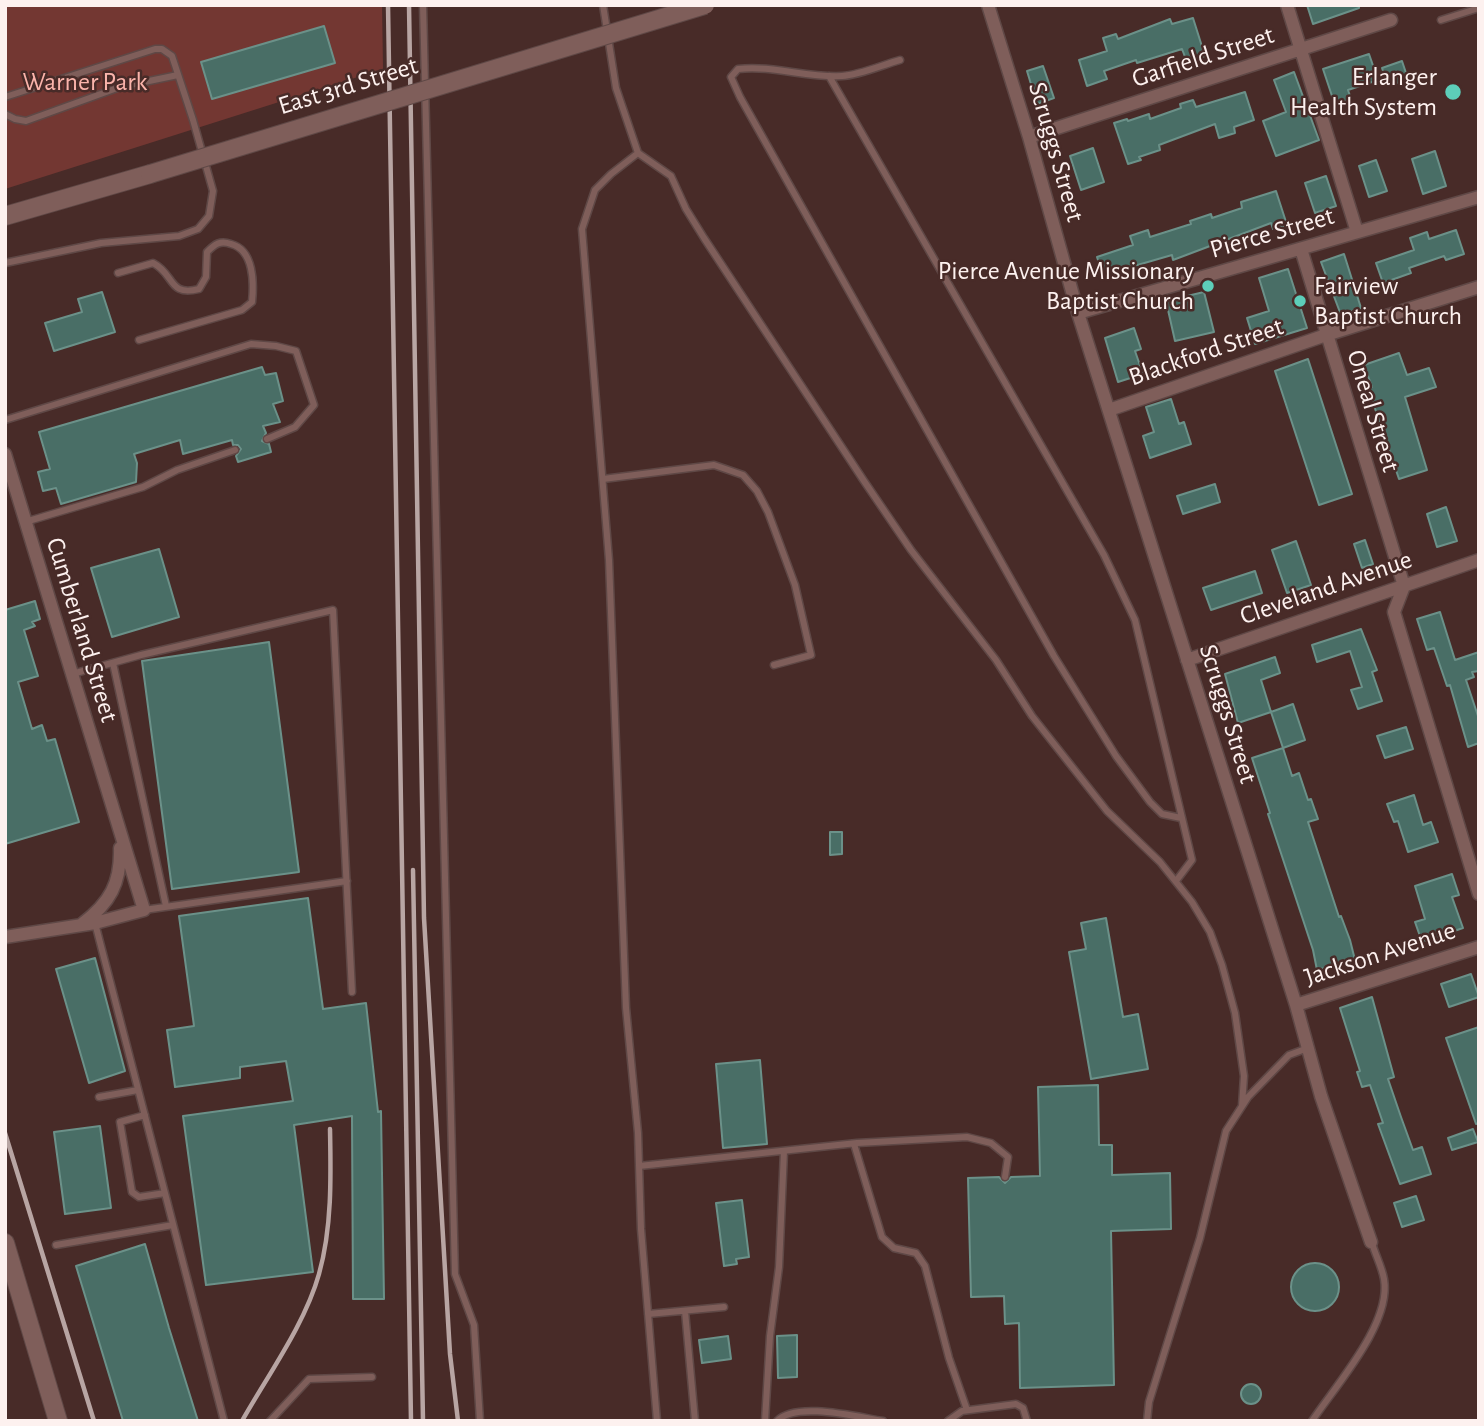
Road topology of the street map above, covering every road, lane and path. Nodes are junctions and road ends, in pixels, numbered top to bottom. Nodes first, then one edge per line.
1 (423, 5) edge
2 (603, 5) edge
3 (705, 5) edge
4 (988, 5) edge
5 (1287, 5) edge
6 (1479, 8) edge
7 (1391, 20) dead end
8 (1441, 20) dead end
9 (1301, 50) junction
10 (900, 60) dead end
11 (178, 75) junction
12 (829, 76) junction
13 (5, 97) edge
14 (5, 114) edge
15 (1029, 138) junction
16 (638, 153) junction
17 (1479, 197) edge
18 (5, 216) edge
19 (1357, 232) junction
20 (1301, 249) junction
21 (5, 263) edge
22 (118, 273) dead end
23 (1479, 287) edge
24 (1078, 313) junction
25 (1326, 335) junction
26 (139, 340) dead end
27 (1109, 410) junction
28 (5, 420) edge
29 (267, 439) dead end
30 (235, 450) dead end
31 (5, 454) edge
32 (603, 479) junction
33 (25, 522) junction
34 (1479, 560) edge
35 (1404, 586) junction
36 (1187, 660) junction
37 (113, 663) junction
38 (774, 665) dead end
39 (72, 674) junction
40 (1181, 818) junction
41 (117, 820) junction
42 (347, 881) junction
43 (1175, 881) junction
44 (1479, 894) edge
45 (166, 906) junction
46 (144, 910) junction
47 (95, 923) junction
48 (79, 926) junction
49 (5, 937) edge
50 (1479, 947) edge
51 (352, 992) dead end
52 (1296, 1005) junction
53 (1308, 1048) junction
54 (138, 1090) junction
55 (99, 1097) dead end
56 (1242, 1106) junction
57 (145, 1115) junction
58 (854, 1144) junction
59 (784, 1151) junction
60 (639, 1166) junction
61 (1005, 1177) dead end
62 (165, 1194) junction
63 (173, 1225) junction
64 (1371, 1242) joint
65 (5, 1243) edge
66 (56, 1245) dead end
67 (724, 1307) dead end
68 (685, 1311) junction
69 (648, 1314) junction
70 (372, 1377) dead end
71 (967, 1410) junction
72 (58, 1421) edge
73 (224, 1421) edge
74 (270, 1421) edge
75 (480, 1421) edge
76 (657, 1421) edge
77 (695, 1421) edge
78 (765, 1421) edge
79 (777, 1421) edge
80 (883, 1421) edge
81 (948, 1421) edge
82 (1027, 1421) edge
83 (1147, 1421) edge
84 (1312, 1421) edge

1 - 75 lane
2 - 16 lane
3 - 18 main road, East 3rd Street, bridge
4 - 15 street, Scruggs Street
5 - 9 street
6 - 8 lane
7 - 9 street, Garfield Street
9 - 15 street, Garfield Street
9 - 19 street
10 - 12 lane
11 - 13 lane
11 - 14 lane
11 - 21 lane
12 - 40 lane
12 - 40 lane
15 - 24 street, Scruggs Street
16 - 32 lane
16 - 43 lane
17 - 19 street, Pierce Street
19 - 20 street, Pierce Street
20 - 24 street, Pierce Street
20 - 25 street, Oneal Street
22 - 26 lane
23 - 25 street, Blackford Street
24 - 27 street, Scruggs Street
25 - 27 street, Blackford Street
25 - 35 street, Oneal Street
27 - 36 street, Scruggs Street
28 - 29 lane
30 - 33 lane
31 - 33 street, Cumberland Street
32 - 38 lane
32 - 60 lane
33 - 39 street, Cumberland Street
34 - 35 street, Cleveland Avenue
35 - 36 street, Cleveland Avenue
35 - 44 street
36 - 52 street, Scruggs Street
37 - 39 lane
37 - 42 lane
37 - 45 lane
39 - 41 street, Cumberland Street
40 - 43 lane
41 - 46 street, Cumberland Street
41 - 48 street, Cumberland Street
42 - 45 lane
42 - 51 lane
43 - 56 lane
45 - 46 lane
46 - 47 street
47 - 48 street
47 - 54 lane
48 - 49 street
50 - 52 street, Jackson Avenue
52 - 53 street, Scruggs Street
53 - 56 lane
53 - 64 street, Scruggs Street
54 - 55 lane
54 - 57 lane
56 - 83 lane
57 - 62 lane
57 - 62 lane
58 - 59 lane
58 - 61 lane
58 - 71 lane
59 - 60 lane
59 - 78 lane
60 - 69 lane
62 - 63 lane
63 - 66 lane
63 - 73 lane
64 - 84 lane, Scruggs Street
65 - 72 main road
67 - 68 lane
68 - 69 lane
68 - 77 lane
69 - 76 lane
70 - 74 lane
71 - 81 lane
71 - 82 lane
79 - 80 lane

